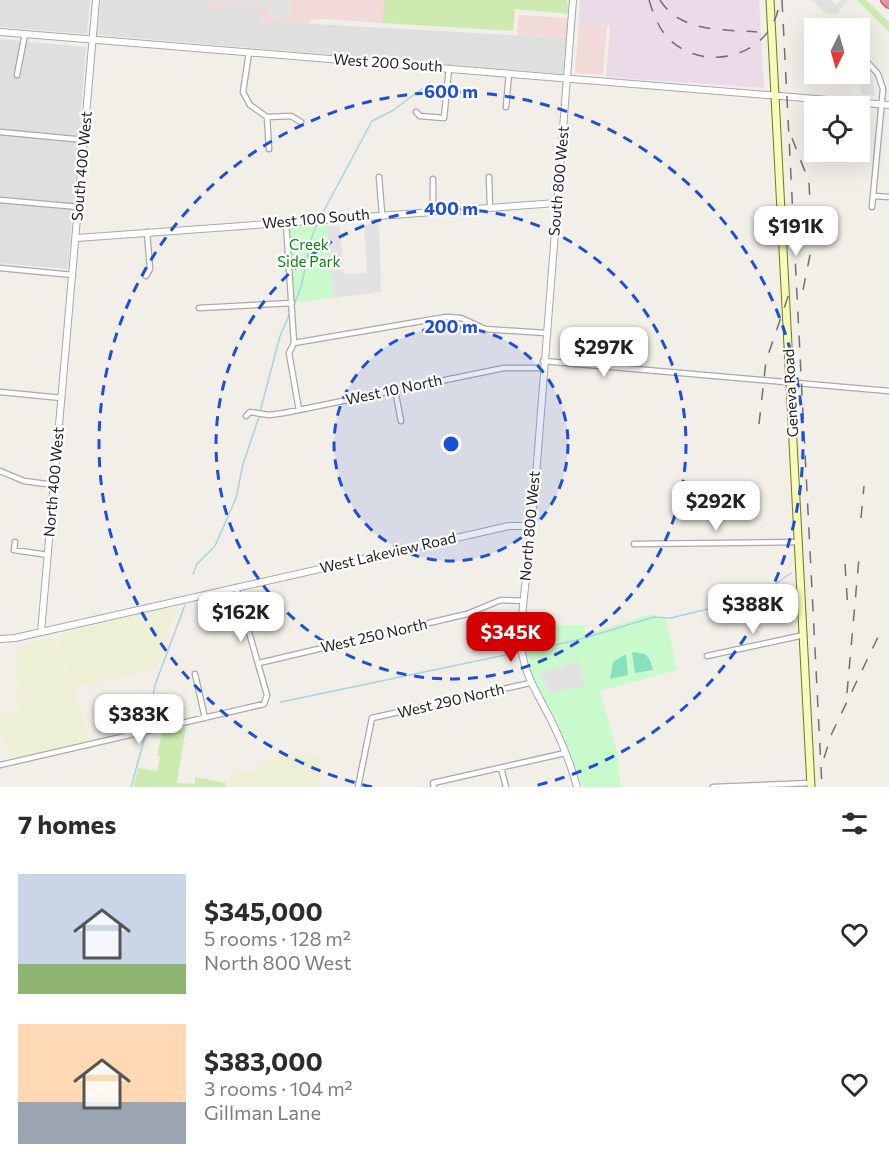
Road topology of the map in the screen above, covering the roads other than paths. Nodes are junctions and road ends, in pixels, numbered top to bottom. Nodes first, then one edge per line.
1 (96, 0) edge
2 (573, 0) edge
3 (770, 0) edge
4 (885, 0) edge
5 (889, 4) edge
6 (0, 32) edge
7 (25, 34) junction
8 (92, 40) junction
9 (249, 52) junction
10 (870, 65) edge
11 (449, 68) junction
12 (509, 73) junction
13 (17, 75) dead end
14 (568, 78) junction
15 (775, 96) junction
16 (886, 105) edge
17 (506, 107) dead end
18 (416, 112) dead end
19 (267, 117) junction
20 (301, 122) dead end
21 (0, 132) edge
22 (85, 140) junction
23 (269, 149) dead end
24 (380, 177) dead end
25 (489, 177) dead end
26 (433, 179) dead end
27 (873, 196) junction
28 (889, 197) edge
29 (0, 200) edge
30 (556, 203) junction
31 (490, 206) junction
32 (79, 207) junction
33 (872, 207) dead end
34 (433, 210) junction
35 (382, 214) junction
36 (286, 222) junction
37 (147, 232) junction
38 (77, 238) junction
39 (0, 268) edge
40 (73, 275) junction
41 (146, 276) dead end
42 (292, 303) junction
43 (200, 308) dead end
44 (69, 332) joint
45 (546, 333) junction
46 (294, 343) junction
47 (543, 365) junction
48 (790, 384) junction
49 (395, 390) junction
50 (889, 391) edge
51 (0, 392) edge
52 (62, 398) junction
53 (299, 410) junction
54 (246, 416) dead end
55 (401, 421) dead end
56 (0, 471) edge
57 (54, 485) junction
58 (531, 526) junction
59 (15, 542) dead end
60 (799, 542) junction
61 (634, 544) dead end
62 (48, 555) junction
63 (236, 587) junction
64 (523, 601) junction
65 (41, 632) junction
66 (804, 635) junction
67 (0, 639) edge
68 (708, 656) dead end
69 (259, 663) junction
70 (195, 674) dead end
71 (530, 683) junction
72 (120, 706) dead end
73 (205, 718) junction
74 (127, 735) junction
75 (565, 753) junction
76 (0, 765) edge
77 (501, 768) junction
78 (434, 785) edge
79 (811, 785) edge
80 (358, 787) edge
81 (506, 787) edge
82 (577, 787) edge
83 (713, 787) edge

1 - 8 street, South 400 West
2 - 14 street, South 800 West
3 - 15 main road, Geneva Road
4 - 5 highway
6 - 7 street, West 200 South
7 - 8 street, West 200 South
7 - 13 street
8 - 9 street, West 200 South
8 - 22 street, South 400 West
9 - 11 street, West 200 South
9 - 19 street
10 - 16 street
11 - 12 street, West 200 South
11 - 18 street
12 - 14 street, West 200 South
12 - 17 street
14 - 15 street, West 200 South
14 - 30 street, South 800 West
15 - 16 street, West 200 South
15 - 48 main road, Geneva Road
16 - 27 street
19 - 20 street
19 - 23 street
21 - 22 street
22 - 32 street, South 400 West
24 - 35 street
25 - 31 street
26 - 34 street
27 - 28 street
27 - 33 street
29 - 32 street
30 - 31 street, West 100 South
30 - 45 street, South 800 West
31 - 34 street, West 100 South
32 - 38 street, South 400 West
34 - 35 street, West 100 South
35 - 36 street, West 100 South
36 - 37 street, West 100 South
36 - 42 street
37 - 38 street, West 100 South
37 - 41 street
38 - 40 street, South 400 West
39 - 40 street
40 - 44 street, South 400 West
42 - 43 street
42 - 46 street
44 - 52 street, North 400 West
45 - 46 street
45 - 47 street, South 800 West
46 - 53 street
47 - 48 street, West 10 North
47 - 49 street, West 10 North
47 - 58 street, North 800 West
48 - 50 street, West 10 North
48 - 60 main road, Geneva Road
49 - 53 street, West 10 North
49 - 55 street
51 - 52 street
52 - 57 street, North 400 West
53 - 54 street, West 10 North
56 - 57 street
57 - 62 street, North 400 West
58 - 63 street, West Lakeview Road
58 - 64 street, North 800 West
59 - 62 street
60 - 61 street
60 - 66 main road, Geneva Road
62 - 65 street, North 400 West
63 - 65 street, West Lakeview Road
63 - 69 street
64 - 69 street, West 250 North
64 - 71 street, North 800 West
65 - 67 street, West Lakeview Road
66 - 68 street
66 - 79 main road, Geneva Road
69 - 73 street
70 - 73 street
71 - 75 street, North 800 West
71 - 80 street, West 290 North
72 - 74 street
73 - 74 street
74 - 76 street
75 - 77 street
75 - 82 street, North 800 West
77 - 78 street
77 - 81 street
79 - 83 street

